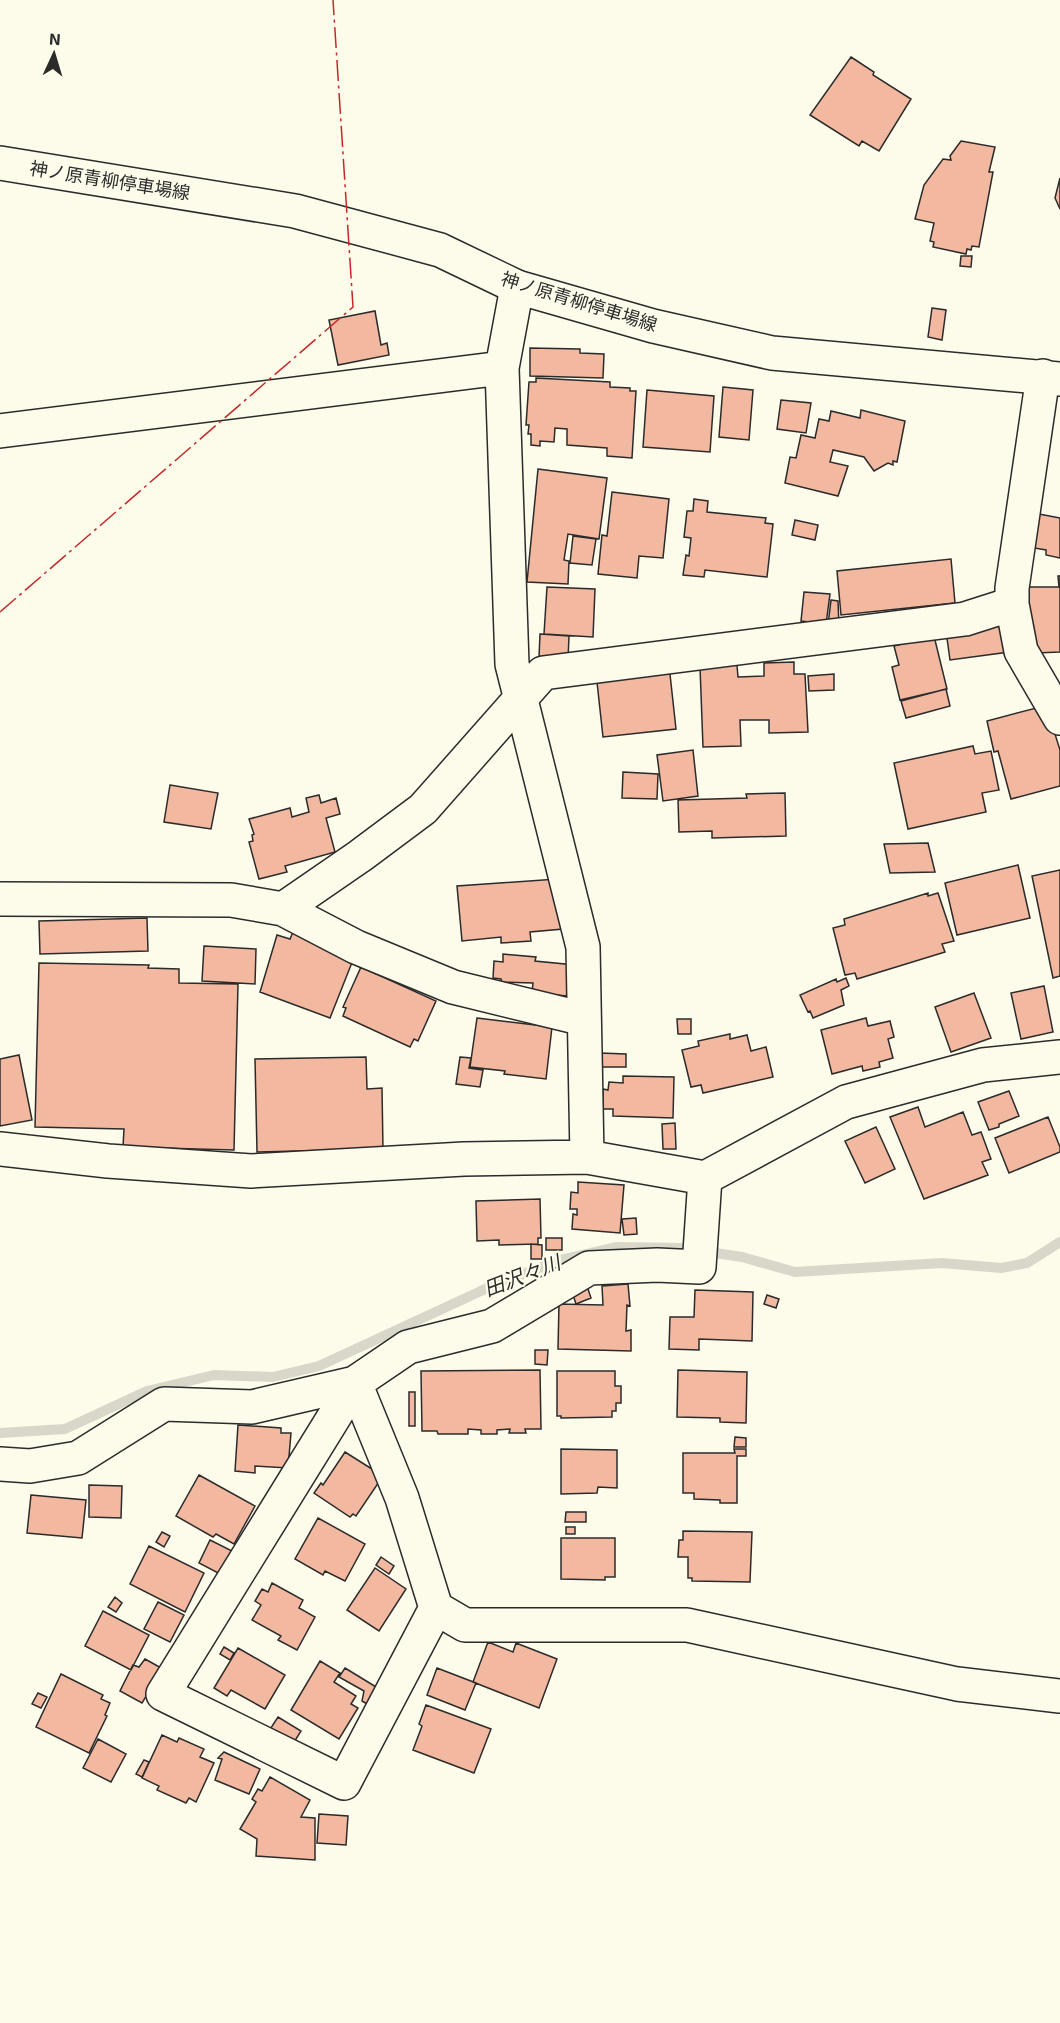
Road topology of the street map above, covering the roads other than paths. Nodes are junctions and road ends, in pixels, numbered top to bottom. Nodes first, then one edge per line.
1 (0, 163) edge
2 (517, 286) junction
3 (502, 368) junction
4 (1051, 377) edge
5 (0, 431) edge
6 (1012, 604) junction
7 (521, 699) junction
8 (1060, 718) edge
9 (0, 899) edge
10 (283, 909) junction
11 (584, 1018) junction
12 (1060, 1057) edge
13 (0, 1149) edge
14 (587, 1157) junction
15 (705, 1178) junction
16 (355, 1383) junction
17 (0, 1464) edge
18 (436, 1608) junction
19 (1060, 1696) edge

1 - 2 street, 神ノ原青柳停車場線
2 - 3 street
2 - 4 street, 神ノ原青柳停車場線
3 - 5 street
3 - 7 street
4 - 6 street
6 - 7 street
6 - 8 street
7 - 10 street
7 - 11 street
9 - 10 street
10 - 11 street
11 - 14 street
12 - 15 street
13 - 14 street
14 - 15 street
15 - 16 street
16 - 17 street
16 - 18 street
16 - 18 street
18 - 19 street

